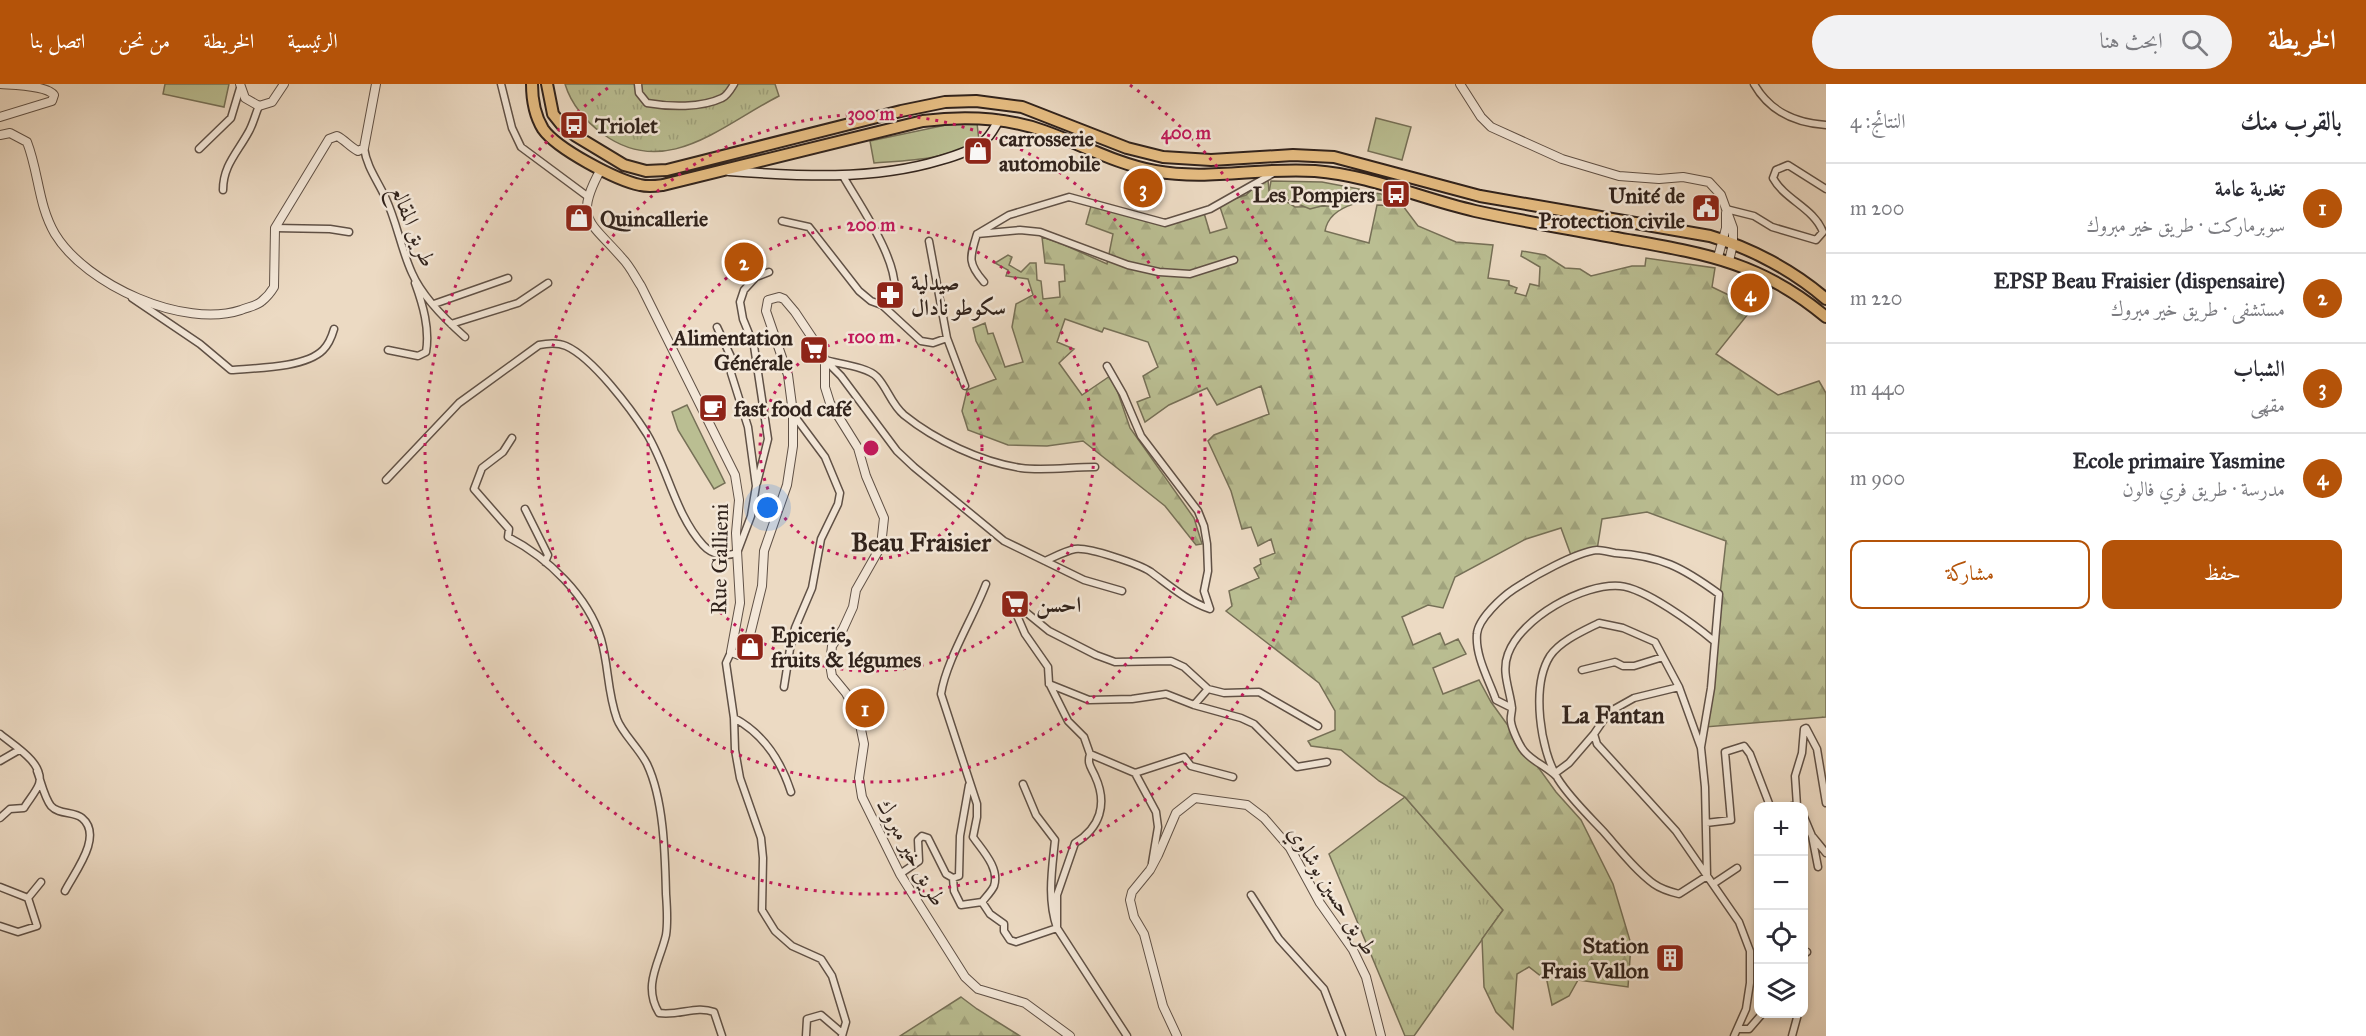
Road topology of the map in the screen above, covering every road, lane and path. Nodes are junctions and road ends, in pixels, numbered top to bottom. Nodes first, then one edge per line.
1 (0, 84) edge
2 (284, 84) edge
3 (376, 84) edge
4 (501, 84) edge
5 (532, 84) edge
6 (547, 84) edge
7 (638, 84) edge
8 (734, 84) edge
9 (1460, 84) edge
10 (1754, 84) edge
11 (240, 86) edge
12 (259, 106) junction
13 (0, 117) edge
14 (999, 120) junction
15 (1826, 125) edge
16 (0, 135) edge
17 (364, 148) junction
18 (199, 149) dead end
19 (601, 169) junction
20 (722, 170) junction
21 (1275, 172) junction
22 (843, 176) junction
23 (1826, 189) edge
24 (224, 190) dead end
25 (587, 196) junction
26 (1726, 209) junction
27 (782, 221) dead end
28 (275, 228) junction
29 (349, 232) dead end
30 (976, 234) junction
31 (1710, 236) junction
32 (1722, 240) junction
33 (929, 241) dead end
34 (1733, 244) junction
35 (1702, 253) junction
36 (1724, 259) junction
37 (1234, 261) dead end
38 (769, 272) dead end
39 (412, 274) junction
40 (508, 278) dead end
41 (984, 282) dead end
42 (548, 284) dead end
43 (116, 287) junction
44 (1826, 299) edge
45 (434, 304) junction
46 (882, 305) junction
47 (1826, 317) edge
48 (451, 324) junction
49 (717, 327) dead end
50 (334, 329) dead end
51 (465, 337) dead end
52 (947, 339) junction
53 (388, 350) dead end
54 (825, 360) junction
55 (1107, 366) dead end
56 (965, 386) dead end
57 (793, 413) junction
58 (512, 438) dead end
59 (1095, 467) dead end
60 (386, 480) dead end
61 (756, 486) junction
62 (525, 509) dead end
63 (737, 553) junction
64 (1045, 561) junction
65 (545, 562) junction
66 (986, 584) dead end
67 (1122, 591) dead end
68 (1714, 641) junction
69 (731, 652) junction
70 (1663, 657) junction
71 (1582, 670) dead end
72 (1048, 683) junction
73 (784, 687) dead end
74 (1679, 687) junction
75 (1208, 688) junction
76 (1194, 705) junction
77 (1512, 708) junction
78 (734, 718) junction
79 (1318, 726) dead end
80 (0, 734) edge
81 (1594, 734) junction
82 (1701, 748) junction
83 (19, 750) junction
84 (1090, 754) junction
85 (0, 761) edge
86 (1327, 762) dead end
87 (38, 771) junction
88 (1134, 773) junction
89 (1556, 775) junction
90 (1233, 777) dead end
91 (969, 784) junction
92 (1023, 784) dead end
93 (791, 792) dead end
94 (1768, 802) edge
95 (1796, 802) edge
96 (1826, 803) edge
97 (0, 818) edge
98 (1706, 824) junction
99 (1808, 828) edge
100 (1812, 836) junction
101 (1826, 853) edge
102 (1151, 867) junction
103 (1818, 867) dead end
104 (1737, 868) dead end
105 (900, 874) junction
106 (1707, 876) junction
107 (956, 877) junction
108 (41, 882) dead end
109 (1713, 884) junction
110 (0, 887) edge
111 (65, 891) dead end
112 (1251, 895) dead end
113 (28, 898) junction
114 (982, 902) junction
115 (0, 926) edge
116 (1057, 928) junction
117 (1759, 1018) edge
118 (1797, 1018) edge
119 (1740, 1032) edge
120 (842, 1034) edge
121 (722, 1036) edge
122 (806, 1036) edge
123 (1070, 1036) edge
124 (1127, 1036) edge
125 (1177, 1036) edge
126 (1342, 1036) edge
127 (1381, 1036) edge
128 (1734, 1036) edge
129 (1792, 1036) edge

1 - 13 street
2 - 12 street
3 - 17 street
4 - 25 street
5 - 19 highway
6 - 31 highway
7 - 8 street
9 - 26 street
10 - 15 street
11 - 12 street
11 - 18 street
12 - 24 street
14 - 20 highway
14 - 21 highway
14 - 22 main road
16 - 43 street
17 - 28 street
17 - 39 street, طريق المقالع
19 - 20 highway
19 - 25 street
20 - 22 main road
21 - 30 street
21 - 35 highway
22 - 46 street
23 - 26 street
25 - 63 street, Rue Gallieni
26 - 32 street
26 - 34 street
27 - 46 street
28 - 29 street
28 - 43 street
30 - 37 street
30 - 41 street
31 - 32 highway
31 - 35 highway
32 - 34 highway
32 - 36 street
33 - 52 street
34 - 36 street
34 - 44 highway
35 - 36 highway
36 - 47 highway
38 - 61 street
39 - 45 street, طريق المقالع
39 - 53 street
40 - 45 street
42 - 48 street
43 - 50 street
45 - 48 street, طريق المقالع
46 - 52 street
48 - 51 street, طريق المقالع
49 - 61 street
52 - 56 street
54 - 57 street, طريق خير مبروك
54 - 59 street
54 - 64 street
54 - 105 street, طريق خير مبروك
55 - 64 street
57 - 69 street, طريق خير مبروك
57 - 73 street
58 - 65 street
60 - 63 street
61 - 63 street
62 - 65 street
63 - 69 street, Rue Gallieni
64 - 67 street
65 - 121 street
66 - 91 street
68 - 77 street
68 - 77 street
68 - 82 street
69 - 78 street, Rue Gallieni
70 - 71 street
70 - 74 street
70 - 89 street
72 - 75 street
72 - 76 street
72 - 84 street
74 - 81 street
74 - 82 street
75 - 76 street
75 - 79 street
76 - 86 street
77 - 89 street
78 - 93 street
78 - 120 street, Rue Gallieni
80 - 83 street
81 - 89 street
81 - 106 street
82 - 98 street
83 - 85 street
83 - 87 street
84 - 88 street
84 - 116 street
87 - 97 street
87 - 111 street
88 - 90 street
88 - 102 street
89 - 106 street
91 - 107 street
91 - 114 street
92 - 116 street
94 - 98 street
95 - 96 street
98 - 106 street
99 - 100 street
100 - 101 street
100 - 103 street
102 - 125 street, طريق حسين بوشاوي
102 - 127 street, طريق حسين بوشاوي
104 - 109 street
105 - 107 street
105 - 123 street, طريق خير مبروك
106 - 109 street
107 - 114 street
108 - 113 street
109 - 119 street
110 - 113 street
112 - 126 street
113 - 115 street
114 - 116 street
116 - 124 street
117 - 119 street
118 - 129 street
119 - 128 street
120 - 122 street

